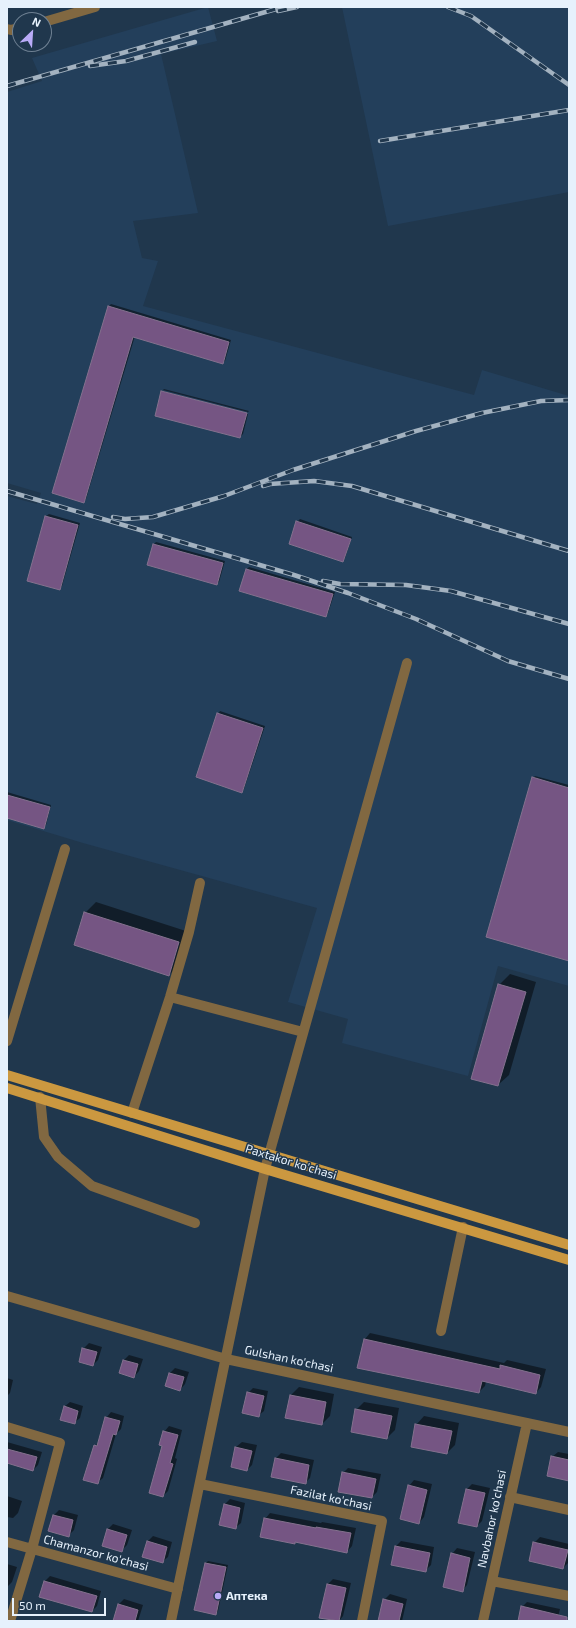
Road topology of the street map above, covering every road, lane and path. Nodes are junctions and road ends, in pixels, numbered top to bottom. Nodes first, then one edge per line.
1 (95, 7) edge
2 (52, 20) edge
3 (407, 663) dead end
4 (65, 849) dead end
5 (200, 884) dead end
6 (170, 998) junction
7 (303, 1032) junction
8 (7, 1041) edge
9 (7, 1075) edge
10 (7, 1088) edge
11 (40, 1098) junction
12 (132, 1114) junction
13 (269, 1155) junction
14 (265, 1169) junction
15 (195, 1223) dead end
16 (463, 1227) junction
17 (569, 1245) edge
18 (569, 1260) edge
19 (7, 1296) edge
20 (441, 1331) dead end
21 (226, 1359) junction
22 (527, 1423) junction
23 (7, 1427) edge
24 (569, 1432) edge
25 (200, 1484) junction
26 (510, 1497) junction
27 (569, 1510) edge
28 (7, 1542) edge
29 (32, 1549) junction
30 (492, 1581) junction
31 (178, 1589) junction
32 (569, 1596) edge
33 (10, 1621) edge
34 (171, 1621) edge
35 (362, 1621) edge
36 (483, 1621) edge

1 - 2 street
3 - 7 street
4 - 8 street
5 - 6 street
6 - 7 street
6 - 12 street
7 - 13 street
9 - 12 main road, Paxtakor ko'chasi
10 - 11 main road, Paxtakor ko'chasi
11 - 14 main road, Paxtakor ko'chasi
11 - 15 street
12 - 13 main road, Paxtakor ko'chasi
13 - 14 street
13 - 17 main road, Paxtakor ko'chasi
14 - 16 main road, Paxtakor ko'chasi
14 - 21 street
16 - 18 main road, Paxtakor ko'chasi
16 - 20 street
19 - 21 street, Gulshan ko'chasi
21 - 22 street, Gulshan ko'chasi
21 - 25 street
22 - 24 street, Gulshan ko'chasi
22 - 26 street, Navbahor ko'chasi
23 - 29 street
25 - 31 street
25 - 35 street, Fazilat ko'chasi
26 - 27 street
26 - 30 street, Navbahor ko'chasi
28 - 29 street, Chamanzor ko'chasi
29 - 31 street, Chamanzor ko'chasi
29 - 33 street
30 - 32 street
30 - 36 street, Navbahor ko'chasi
31 - 34 street

